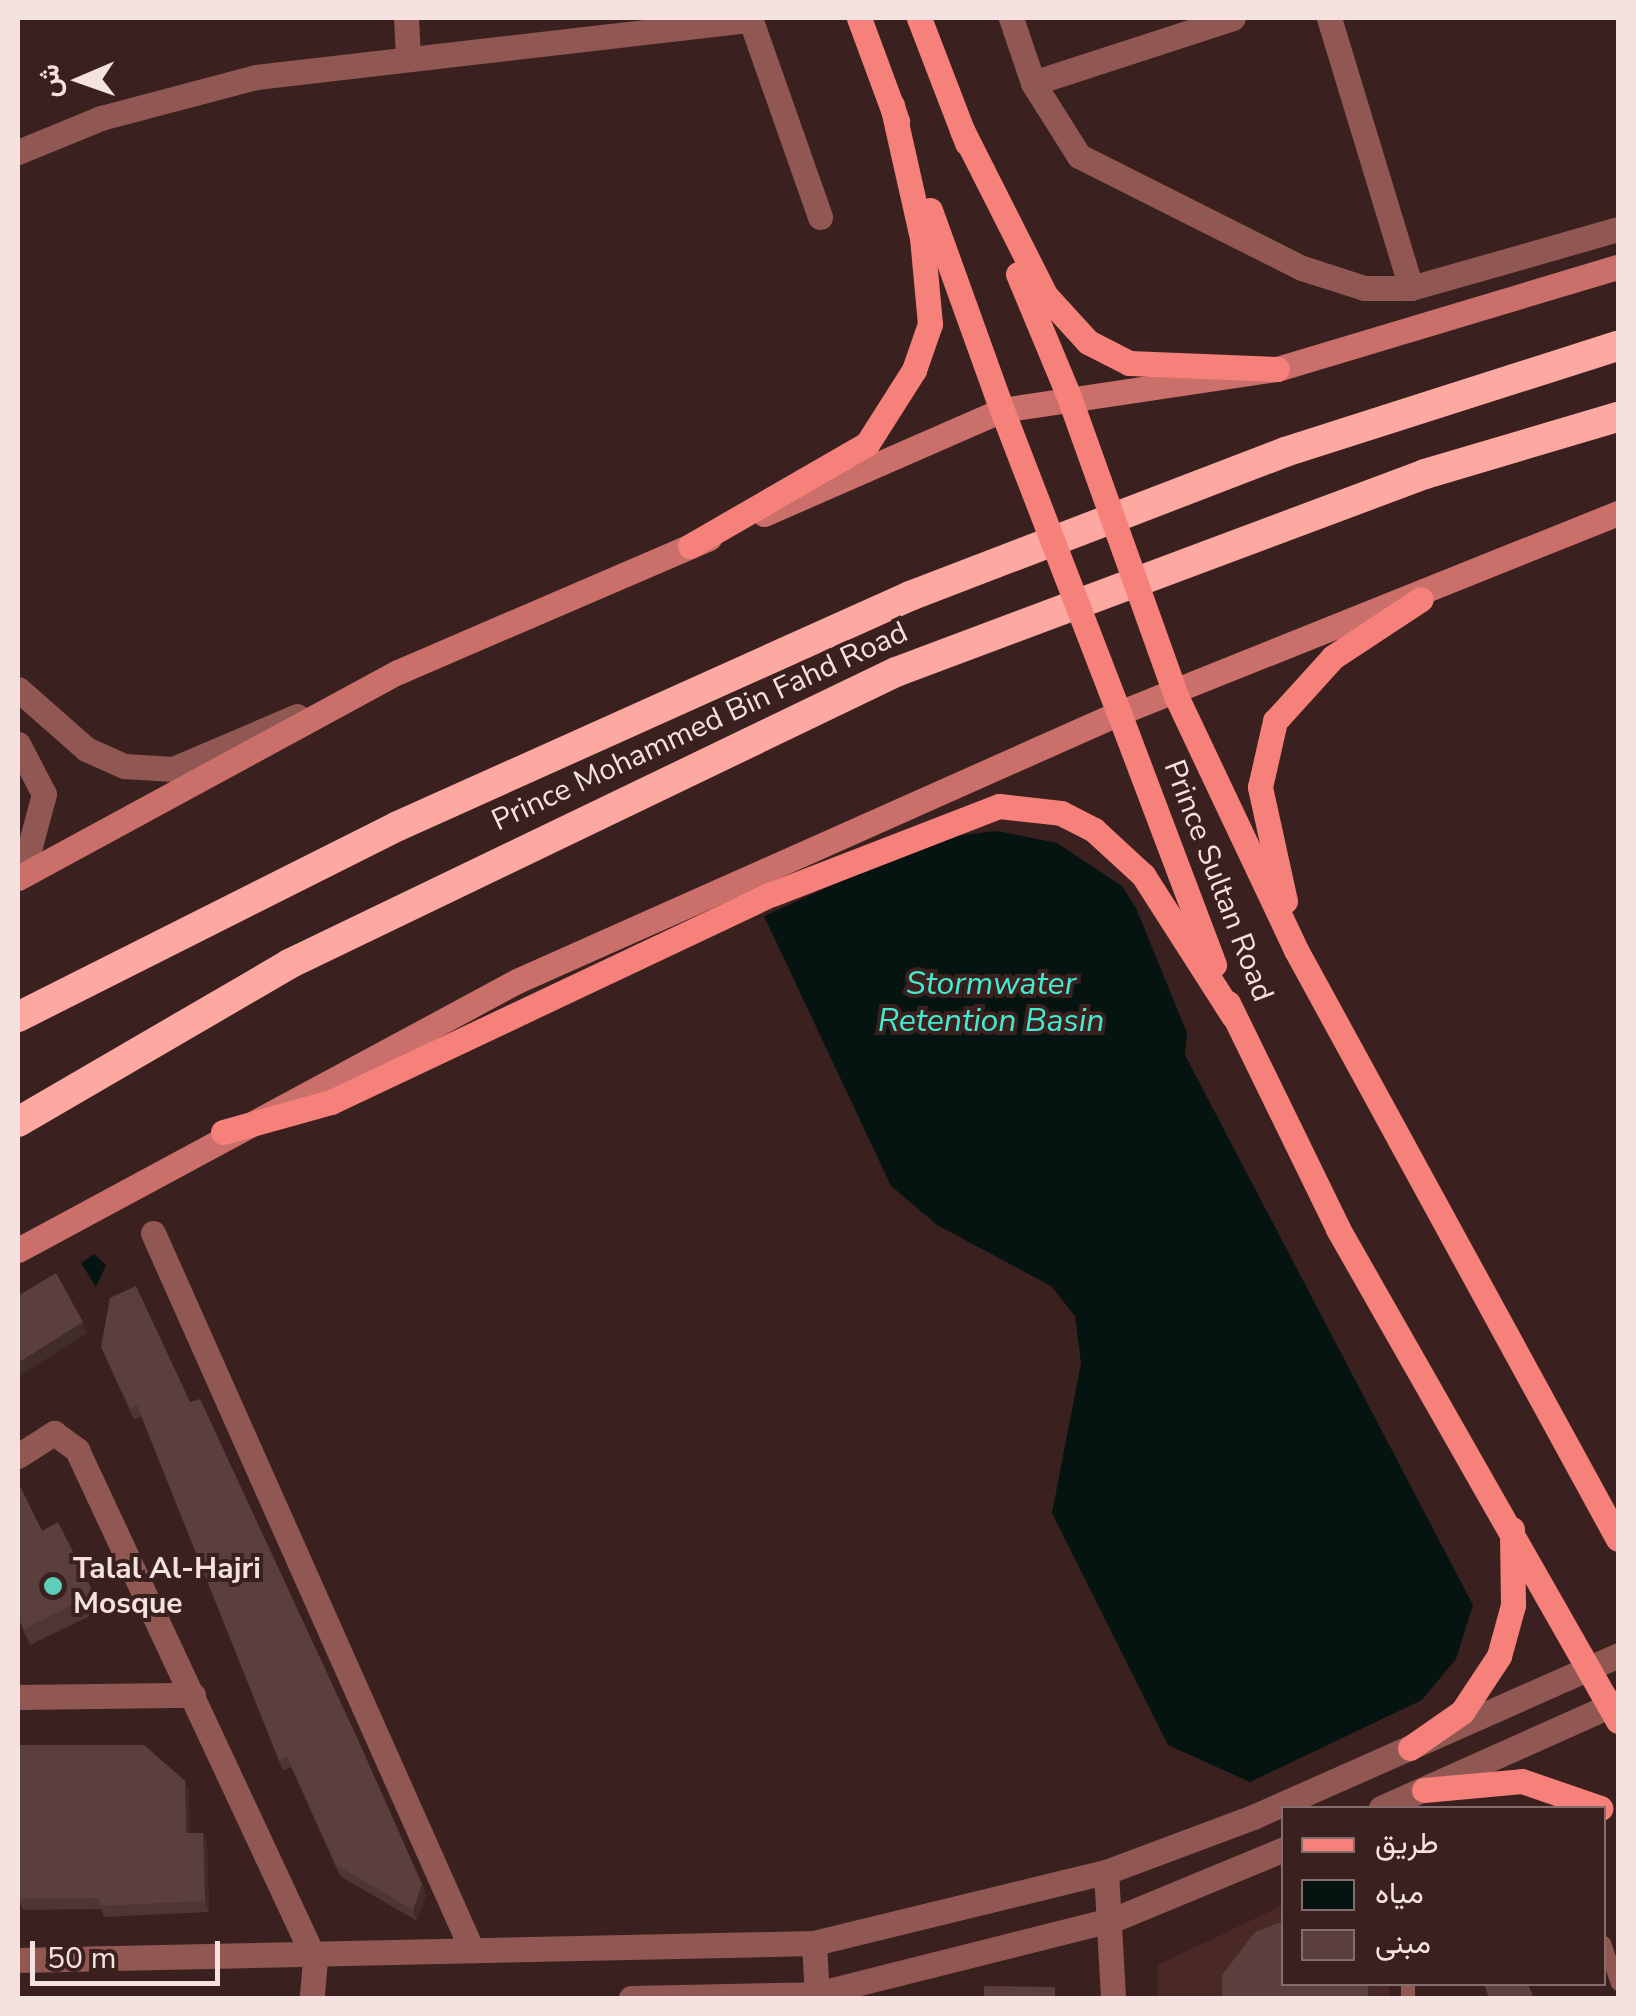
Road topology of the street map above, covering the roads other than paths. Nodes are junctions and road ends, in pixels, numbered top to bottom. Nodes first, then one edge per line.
1 (406, 18) edge
2 (859, 18) edge
3 (919, 18) edge
4 (1011, 18) edge
5 (1232, 18) edge
6 (1329, 18) edge
7 (750, 19) edge
8 (408, 57) junction
9 (1033, 83) junction
10 (892, 105) junction
11 (962, 130) junction
12 (18, 152) edge
13 (820, 217) dead end
14 (1618, 228) edge
15 (1618, 267) edge
16 (1411, 288) junction
17 (1618, 346) edge
18 (1277, 369) junction
19 (1068, 394) junction
20 (1002, 410) junction
21 (1618, 417) edge
22 (1618, 513) edge
23 (690, 546) junction
24 (1421, 598) junction
25 (398, 672) junction
26 (18, 689) edge
27 (1176, 696) junction
28 (1118, 712) junction
29 (18, 744) edge
30 (18, 856) edge
31 (18, 878) edge
32 (1296, 950) junction
33 (1234, 1016) junction
34 (18, 1017) edge
35 (18, 1122) edge
36 (223, 1132) junction
37 (153, 1233) dead end
38 (18, 1250) edge
39 (18, 1456) edge
40 (1582, 1475) junction
41 (1618, 1513) edge
42 (1512, 1524) junction
43 (1618, 1539) edge
44 (1618, 1654) edge
45 (1593, 1666) junction
46 (193, 1694) junction
47 (18, 1697) edge
48 (1616, 1709) edge
49 (1410, 1748) junction
50 (1415, 1798) edge
51 (1387, 1806) edge
52 (1591, 1806) edge
53 (1281, 1850) edge
54 (1106, 1872) junction
55 (1114, 1919) junction
56 (814, 1944) junction
57 (1606, 1948) edge
58 (472, 1950) junction
59 (18, 1960) edge
60 (315, 1960) junction
61 (1618, 1984) edge
62 (816, 1996) edge
63 (312, 1998) edge
64 (631, 1998) edge
65 (1114, 1998) edge

1 - 8 street
2 - 10 main road, Prince Sultan Road
3 - 11 main road, Prince Sultan Road
4 - 9 street
5 - 9 street
6 - 16 street
7 - 8 street
7 - 13 street
8 - 12 street
9 - 16 street
10 - 20 main road, Prince Sultan Road
10 - 23 main road
11 - 18 main road
11 - 19 main road, Prince Sultan Road
14 - 16 street
15 - 18 main road
17 - 34 highway, Prince Mohammed Bin Fahd Road
18 - 19 main road
19 - 20 main road
19 - 27 main road, Prince Sultan Road, bridge
20 - 23 main road
20 - 28 main road, Prince Sultan Road, bridge
21 - 35 highway, Prince Mohammed Bin Fahd Road
22 - 24 main road
23 - 25 main road
24 - 27 main road
24 - 32 main road
25 - 26 street
25 - 31 main road
27 - 28 main road
27 - 32 main road, Prince Sultan Road
28 - 33 main road, Prince Sultan Road
28 - 36 main road
29 - 30 street
32 - 40 main road, Prince Sultan Road
33 - 36 main road
33 - 42 main road, Prince Sultan Road
36 - 38 main road
37 - 58 street
39 - 46 street
40 - 41 main road
40 - 43 main road, Prince Sultan Road
42 - 45 main road, Prince Sultan Road
42 - 49 main road
44 - 45 street
45 - 48 main road, Prince Sultan Road
45 - 49 street
46 - 47 street
46 - 60 street
48 - 50 street
49 - 54 street
50 - 51 street
50 - 52 main road
53 - 55 street
54 - 55 street
54 - 56 street
55 - 62 street
55 - 65 street
56 - 58 street
56 - 62 street
57 - 61 lane
58 - 60 street
59 - 60 street
60 - 63 street
62 - 64 street

